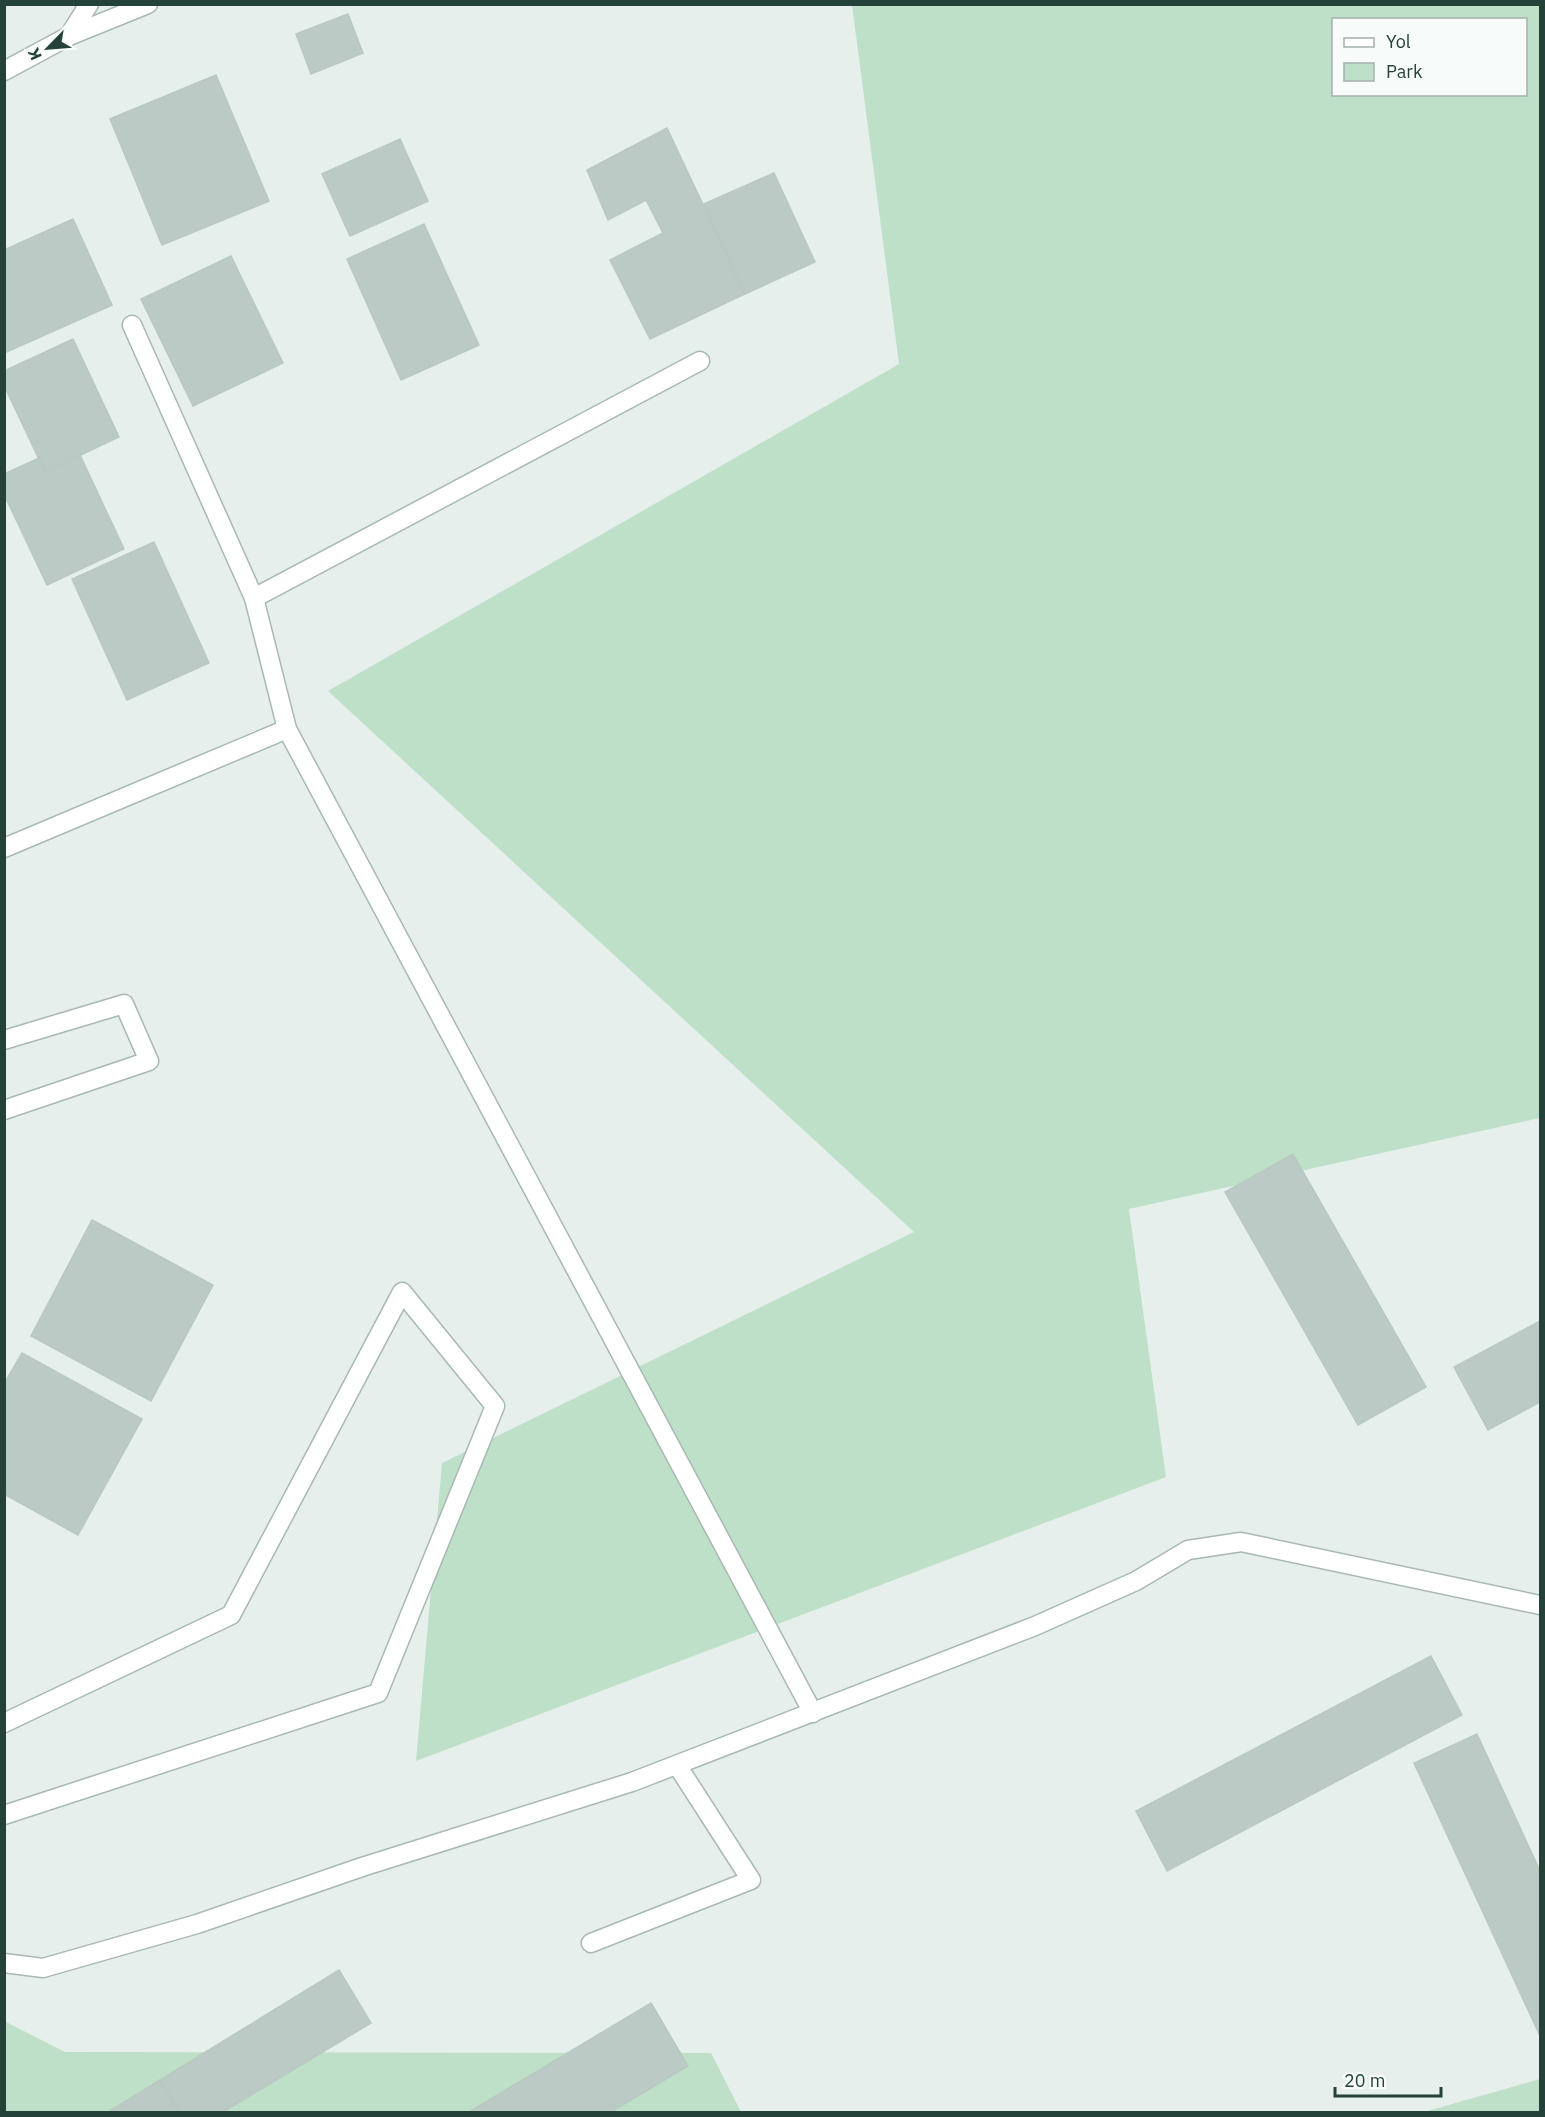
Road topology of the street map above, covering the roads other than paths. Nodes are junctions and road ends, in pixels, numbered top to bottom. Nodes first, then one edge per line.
1 (89, 4) edge
2 (148, 4) edge
3 (69, 36) junction
4 (4, 71) edge
5 (132, 325) dead end
6 (700, 361) dead end
7 (254, 598) junction
8 (287, 729) junction
9 (4, 848) edge
10 (4, 1040) edge
11 (4, 1110) edge
12 (1540, 1605) edge
13 (813, 1713) junction
14 (4, 1723) edge
15 (677, 1765) junction
16 (4, 1815) edge
17 (591, 1943) dead end
18 (4, 1963) edge

1 - 3 street
2 - 3 street
3 - 4 street
5 - 7 street
6 - 7 street
7 - 8 street
8 - 9 street
8 - 13 street
10 - 11 street
12 - 13 street
13 - 15 street
14 - 16 street
15 - 17 street
15 - 18 street

